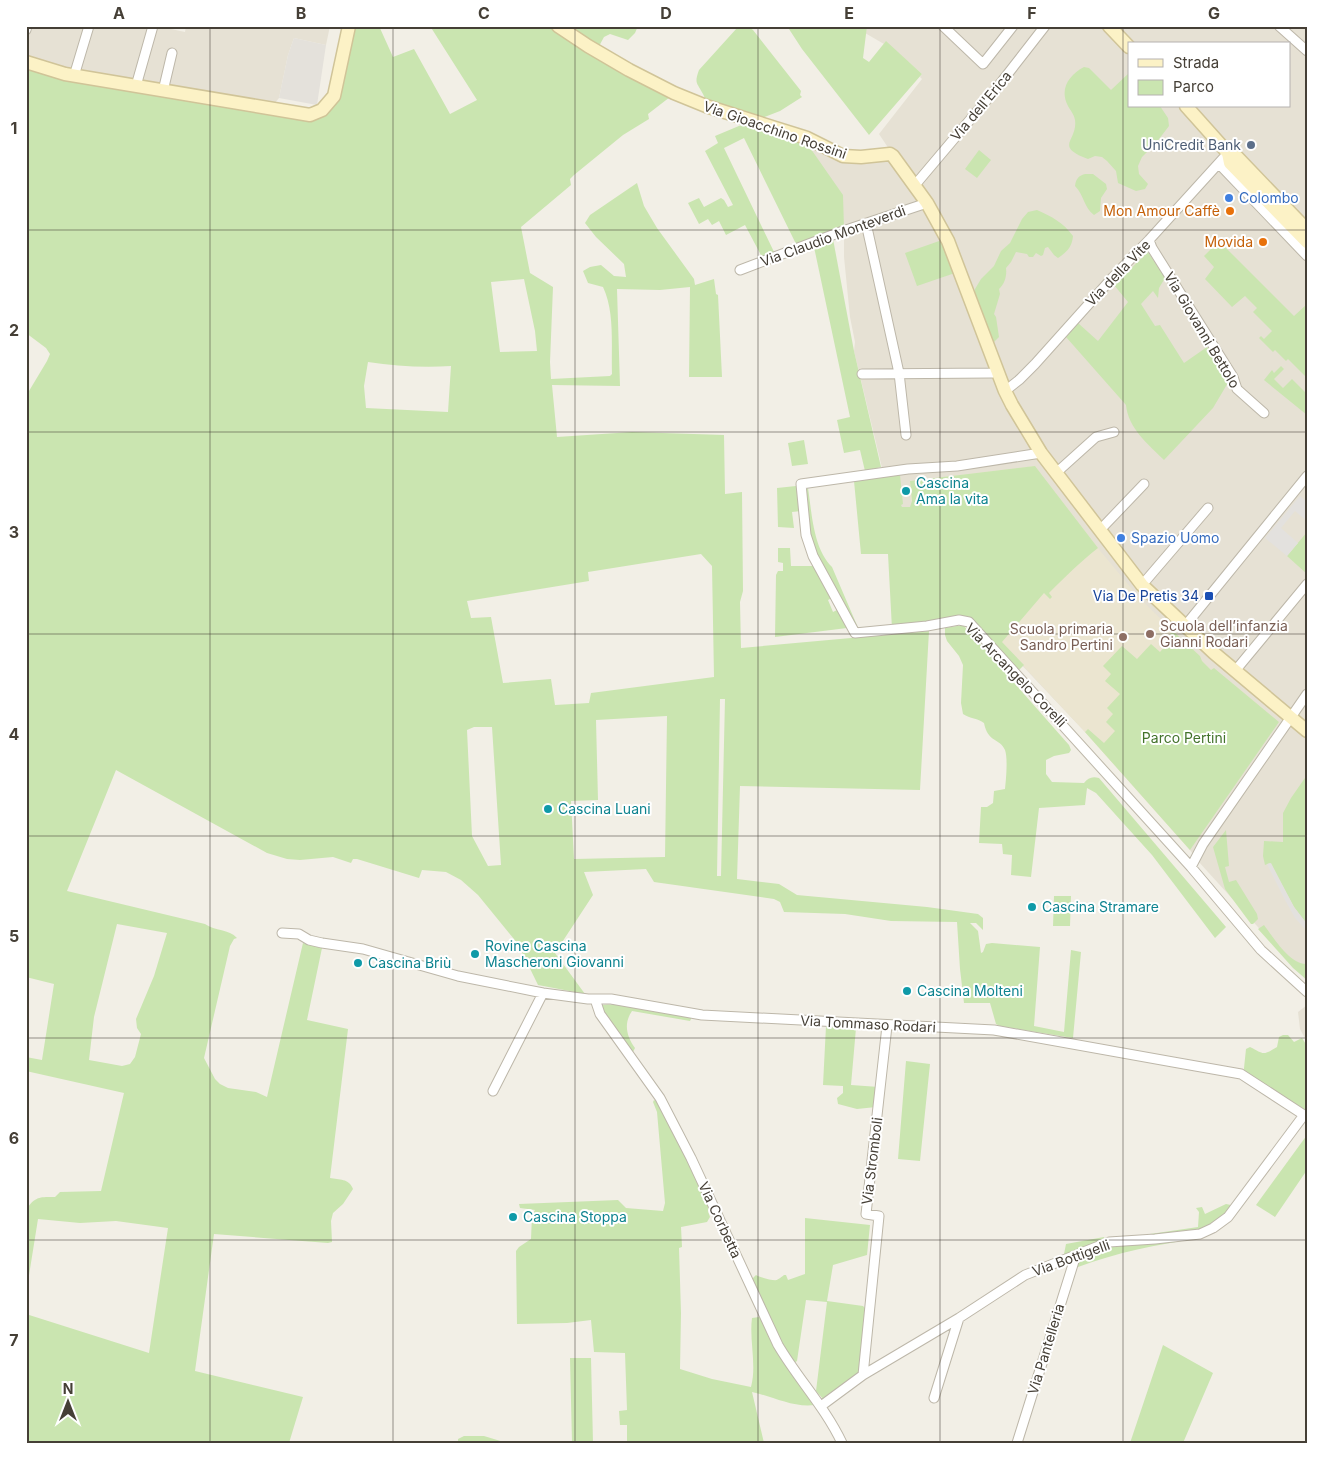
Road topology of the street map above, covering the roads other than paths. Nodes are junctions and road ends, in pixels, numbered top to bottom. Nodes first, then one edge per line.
1 (89, 26) edge
2 (153, 26) edge
3 (349, 26) edge
4 (558, 26) edge
5 (943, 26) edge
6 (1013, 26) edge
7 (1045, 26) edge
8 (1110, 26) edge
9 (1279, 26) edge
10 (1128, 46) edge
11 (1307, 51) edge
12 (172, 53) dead end
13 (26, 62) edge
14 (74, 76) junction
15 (136, 86) junction
16 (163, 91) junction
17 (1188, 108) edge
18 (1228, 153) junction
19 (1219, 164) junction
20 (915, 185) junction
21 (1260, 202) junction
22 (927, 203) junction
23 (866, 223) junction
24 (1305, 233) edge
25 (1150, 240) junction
26 (1307, 256) edge
27 (740, 270) dead end
28 (997, 371) junction
29 (899, 373) junction
30 (862, 374) dead end
31 (1005, 391) junction
32 (1264, 413) dead end
33 (1114, 432) dead end
34 (906, 435) dead end
35 (1042, 453) junction
36 (1056, 473) junction
37 (1307, 476) edge
38 (1144, 484) dead end
39 (1208, 508) dead end
40 (1100, 530) junction
41 (1307, 584) edge
42 (1142, 585) junction
43 (1185, 626) junction
44 (1235, 671) junction
45 (1307, 694) edge
46 (1291, 718) junction
47 (1307, 731) edge
48 (1191, 867) junction
49 (282, 933) dead end
50 (1307, 992) edge
51 (543, 993) junction
52 (595, 999) junction
53 (887, 1026) junction
54 (493, 1091) dead end
55 (1305, 1116) edge
56 (1076, 1255) junction
57 (960, 1318) junction
58 (863, 1375) junction
59 (934, 1398) dead end
60 (821, 1406) junction
61 (842, 1443) edge
62 (1017, 1443) edge

1 - 14 street
2 - 15 street
3 - 16 street
4 - 20 street, Via Gioacchino Rossini
5 - 6 street
7 - 20 street, Via dell'Erica
8 - 10 street
9 - 11 street
12 - 16 street
13 - 14 street
14 - 15 street
15 - 16 street
17 - 18 street
18 - 19 street, Via della Vite
18 - 21 street
18 - 24 street
19 - 21 street
19 - 25 street, Via della Vite
20 - 22 street, Via Gioacchino Rossini
21 - 24 street
21 - 26 street
22 - 23 street, Via Claudio Monteverdi
22 - 28 street, Via Gioacchino Rossini
23 - 27 street, Via Claudio Monteverdi
23 - 29 street
25 - 31 street, Via della Vite
25 - 32 street, Via Giovanni Bettolo
28 - 29 street
28 - 31 street, Via Gioacchino Rossini
29 - 30 street
29 - 34 street
31 - 35 street, Via Gioacchino Rossini
33 - 36 street
35 - 36 street, Via Gioacchino Rossini
35 - 48 street, Via Arcangelo Corelli
36 - 40 street, Via Gioacchino Rossini
37 - 43 street
38 - 40 street
39 - 42 street
40 - 42 street, Via Gioacchino Rossini
41 - 44 street
42 - 43 street, Via Gioacchino Rossini
43 - 44 street, Via Gioacchino Rossini
44 - 46 street, Via Gioacchino Rossini
45 - 46 street
46 - 47 street, Via Gioacchino Rossini
46 - 48 street
48 - 50 street
49 - 51 street, Via Tommaso Rodari
51 - 52 street, Via Tommaso Rodari
51 - 54 street
52 - 53 street, Via Tommaso Rodari
52 - 60 street, Via Corbetta
53 - 55 street, Via Tommaso Rodari
53 - 58 street, Via Stromboli
55 - 56 street, Via Bottigelli
56 - 57 street, Via Bottigelli
56 - 62 street, Via Pantelleria
57 - 58 street, Via Bottigelli
57 - 59 street
58 - 60 street, Via Bottigelli
60 - 61 street, Via Corbetta

